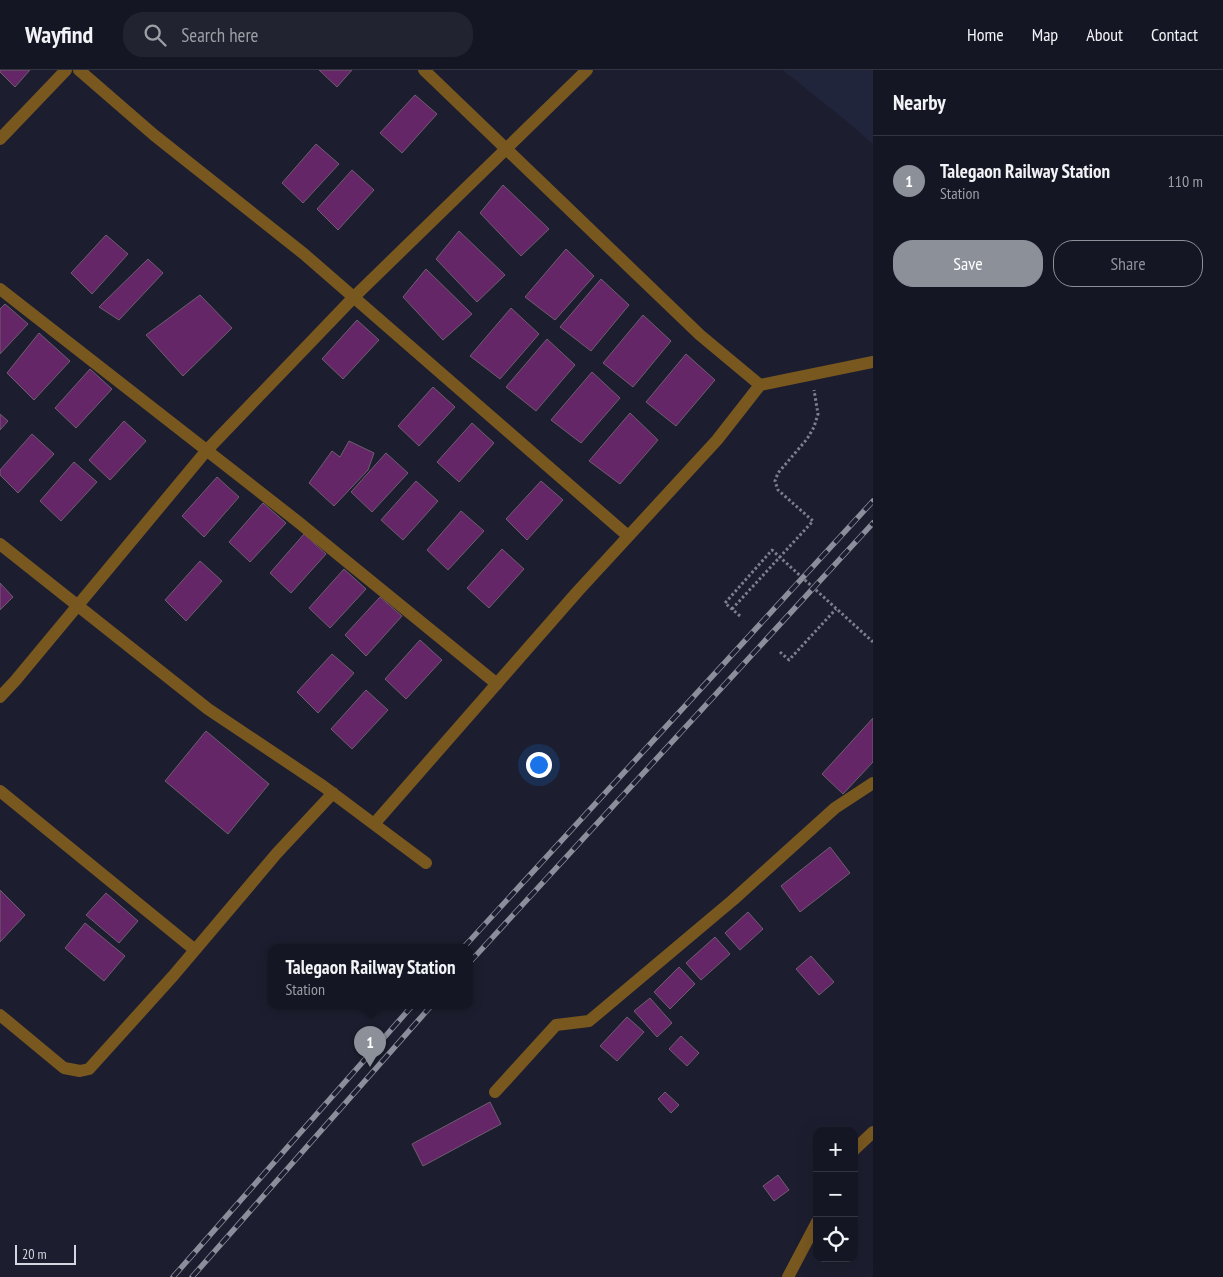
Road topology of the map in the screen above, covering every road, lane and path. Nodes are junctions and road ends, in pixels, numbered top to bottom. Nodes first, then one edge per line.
1 (66, 70) edge
2 (79, 70) edge
3 (424, 70) edge
4 (586, 70) edge
5 (0, 139) edge
6 (506, 150) junction
7 (0, 289) edge
8 (354, 297) junction
9 (873, 362) edge
10 (810, 375) junction
11 (760, 386) junction
12 (207, 450) junction
13 (628, 536) junction
14 (0, 544) edge
15 (77, 605) junction
16 (836, 609) junction
17 (732, 610) junction
18 (740, 616) dead end
19 (873, 642) edge
20 (780, 652) dead end
21 (497, 684) junction
22 (0, 697) edge
23 (873, 783) edge
24 (0, 791) edge
25 (333, 793) junction
26 (374, 824) junction
27 (426, 863) dead end
28 (195, 950) junction
29 (0, 1015) edge
30 (495, 1092) dead end
31 (873, 1132) edge
32 (858, 1146) edge
33 (813, 1230) edge
34 (788, 1277) edge

1 - 5 street
2 - 8 street
3 - 6 street
4 - 6 street
6 - 8 street
6 - 11 street
7 - 12 street
8 - 12 street
8 - 13 street
9 - 10 street
10 - 11 street
10 - 17 path
11 - 13 street
12 - 15 street
12 - 21 street
13 - 21 street
14 - 15 street
15 - 22 street
15 - 25 street
16 - 17 path
16 - 19 path
16 - 20 path
17 - 18 path
21 - 26 street
23 - 30 street
24 - 28 street
25 - 26 street
25 - 28 street
26 - 27 street
28 - 29 street
31 - 32 street
33 - 34 street

